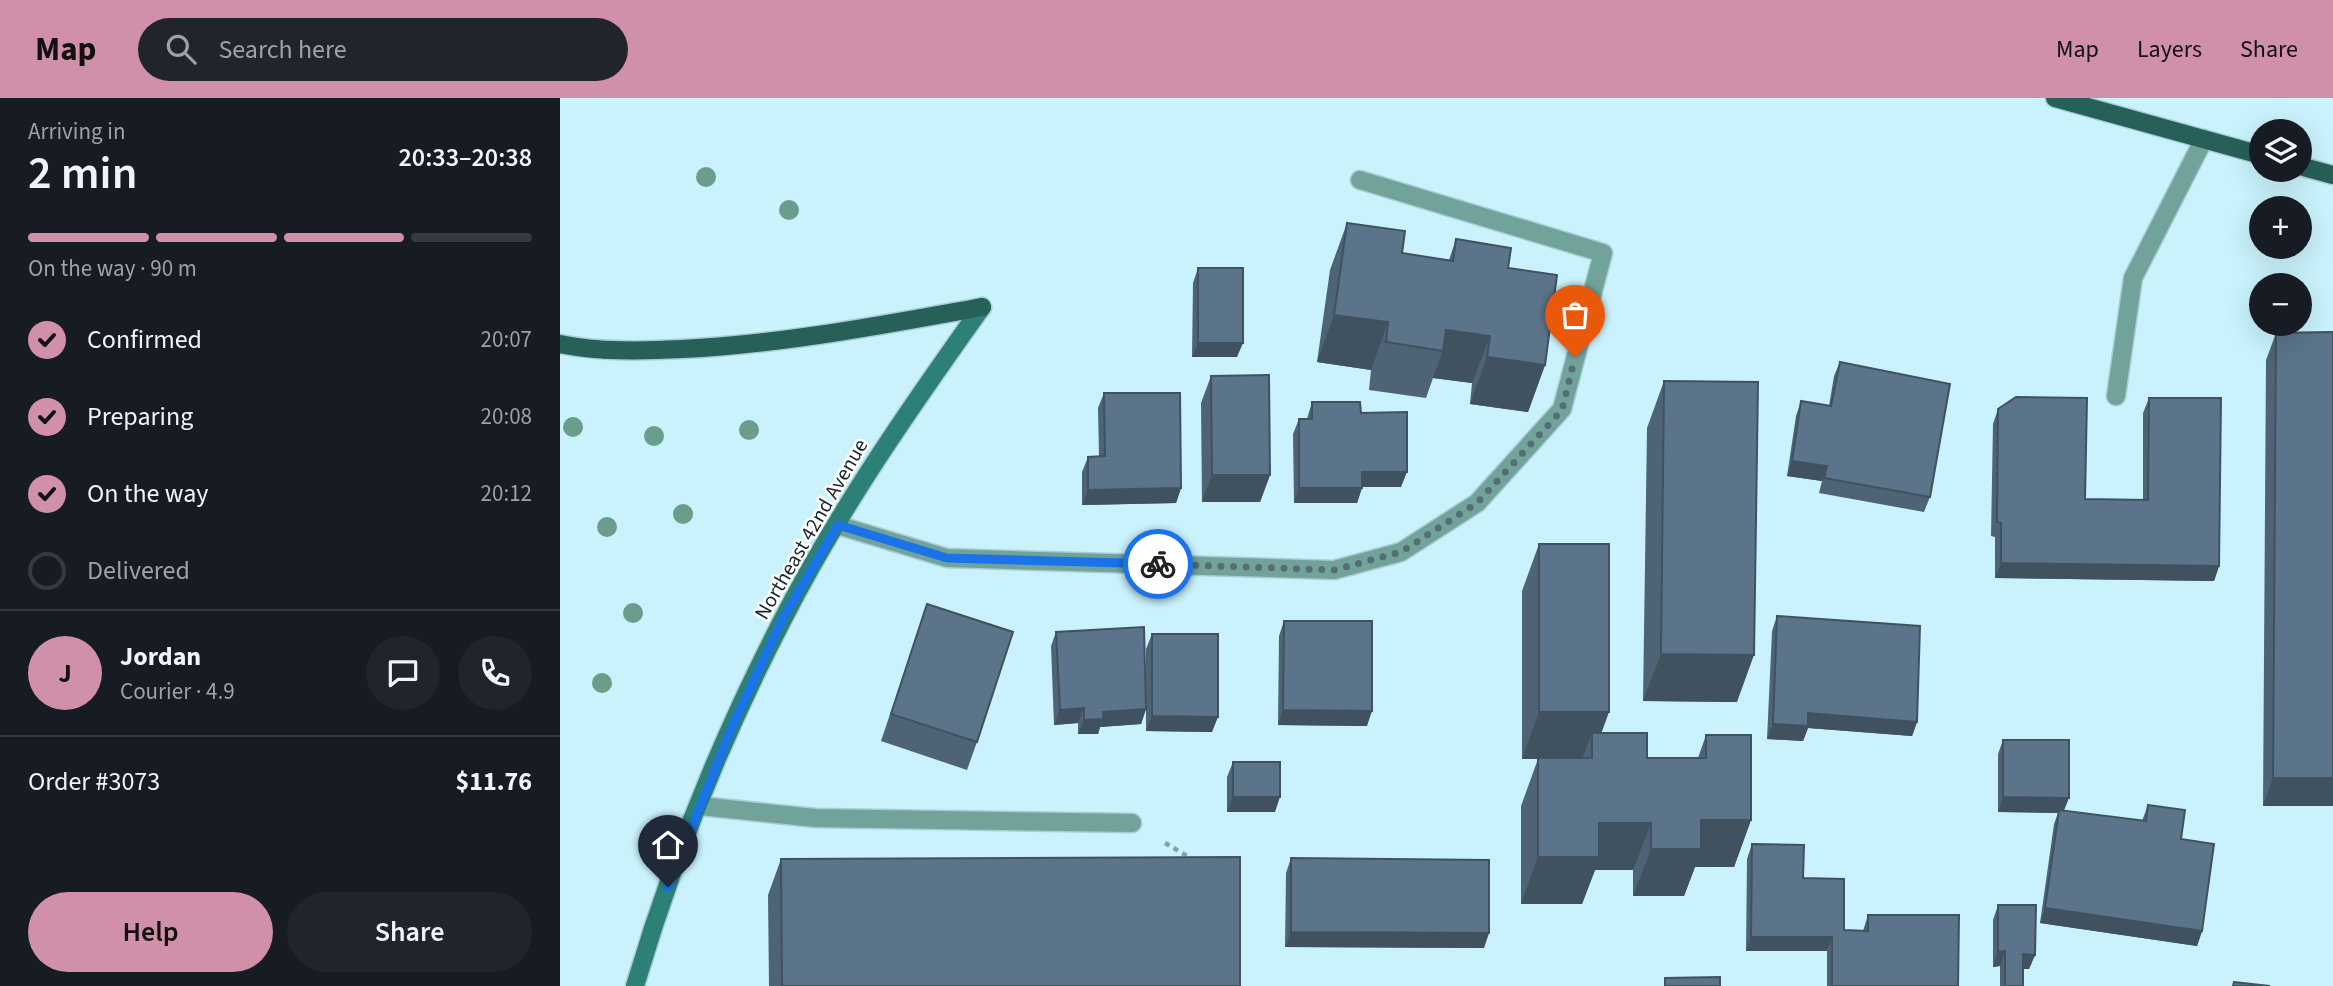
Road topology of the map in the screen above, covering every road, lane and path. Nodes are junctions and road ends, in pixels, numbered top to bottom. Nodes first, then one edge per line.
1 (2054, 98) edge
2 (2204, 139) junction
3 (2249, 152) edge
4 (2312, 169) edge
5 (2333, 175) edge
6 (1360, 180) dead end
7 (982, 307) joint
8 (560, 344) edge
9 (2116, 396) dead end
10 (838, 525) junction
11 (700, 806) junction
12 (1132, 822) joint
13 (1199, 863) edge
14 (635, 986) edge

1 - 2 main road
2 - 3 main road
2 - 9 lane
4 - 5 main road
6 - 10 lane
7 - 8 main road
7 - 10 street, Northeast 42nd Avenue
10 - 11 street, Northeast 42nd Avenue
11 - 12 lane
11 - 14 street, Northeast 42nd Avenue
12 - 13 path

